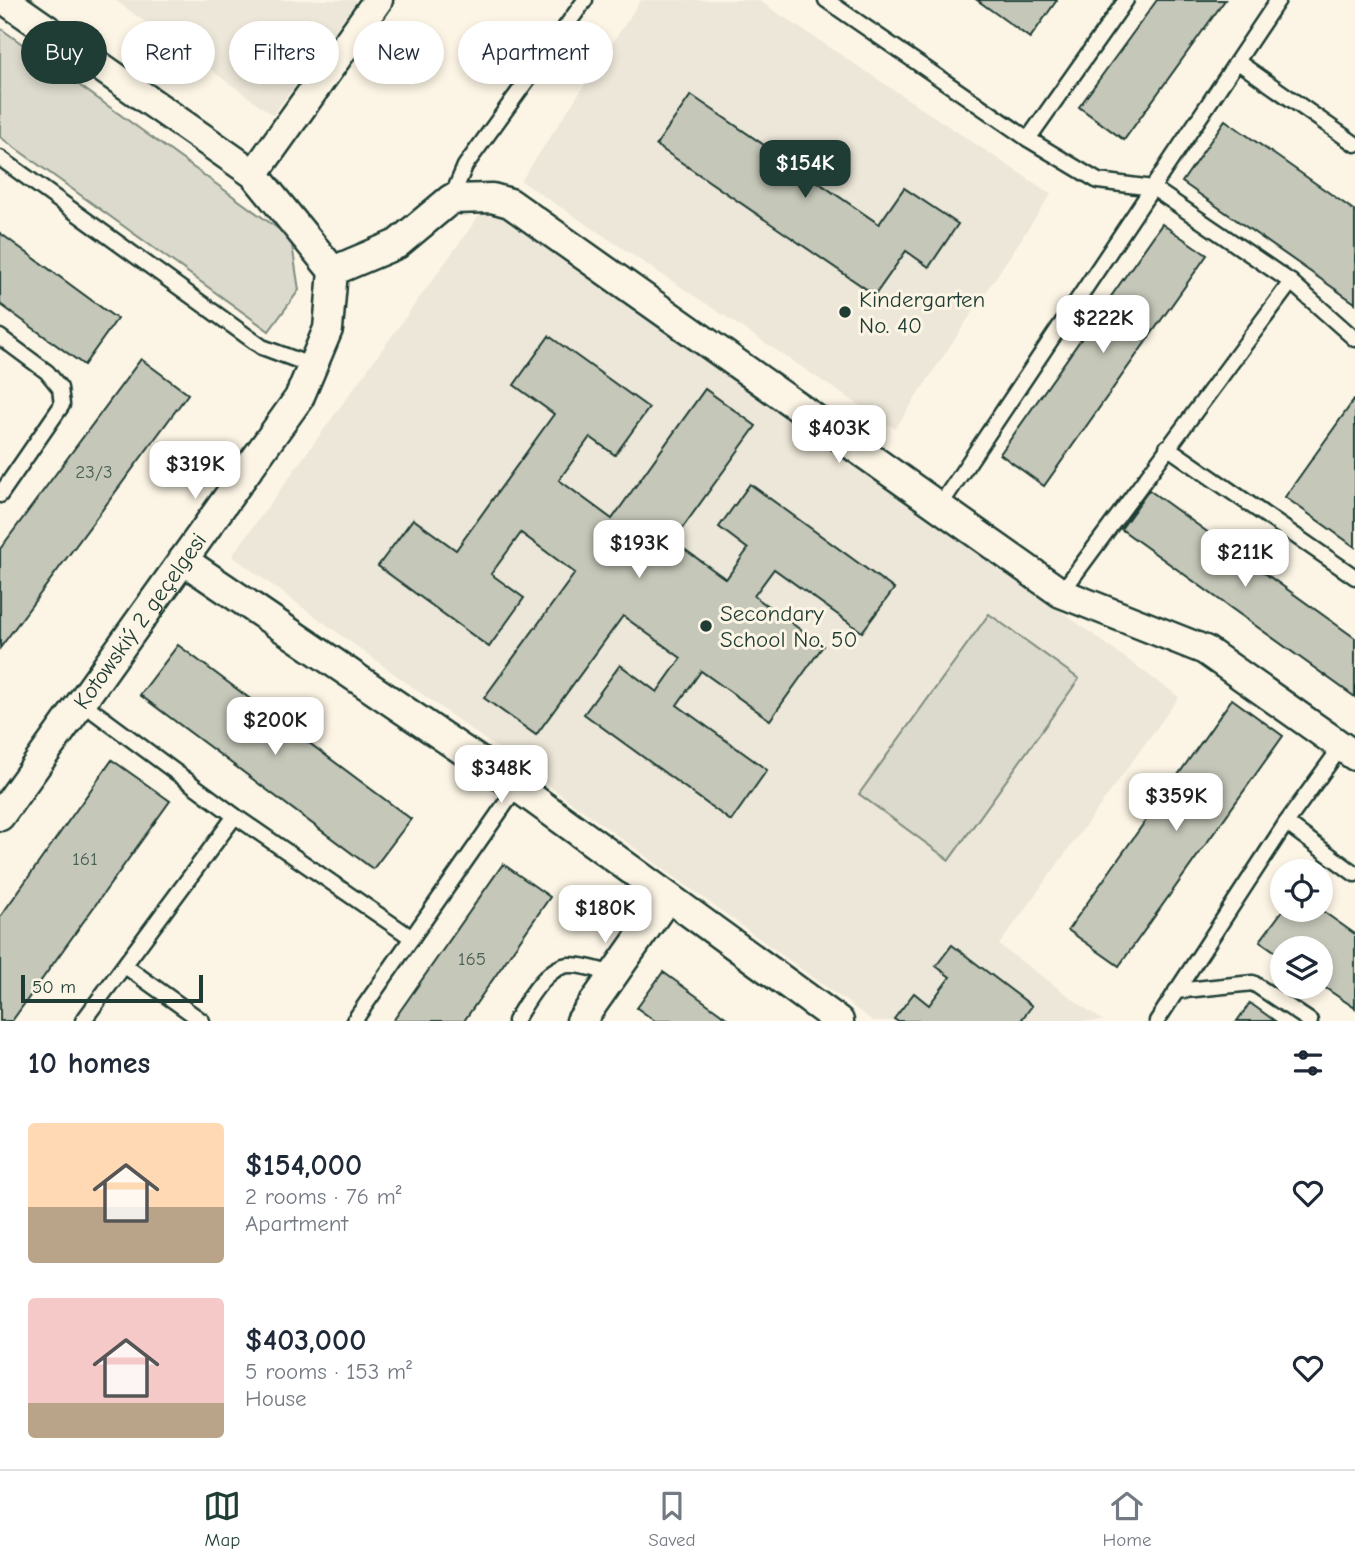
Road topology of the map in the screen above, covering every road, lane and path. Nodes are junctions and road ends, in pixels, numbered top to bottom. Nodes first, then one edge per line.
1 (378, 0) edge
2 (586, 0) edge
3 (826, 0) edge
4 (1126, 0) edge
5 (1278, 0) edge
6 (10, 1) edge
7 (1238, 62) junction
8 (1028, 139) junction
9 (1355, 144) edge
10 (0, 158) edge
11 (254, 174) junction
12 (1153, 188) junction
13 (451, 199) junction
14 (333, 271) junction
15 (1291, 282) junction
16 (0, 337) edge
17 (1355, 339) edge
18 (313, 366) junction
19 (1167, 447) junction
20 (0, 495) edge
21 (939, 507) junction
22 (183, 560) junction
23 (1355, 577) edge
24 (1061, 593) junction
25 (81, 702) junction
26 (1348, 751) edge
27 (517, 787) junction
28 (0, 816) edge
29 (235, 816) junction
30 (1286, 823) junction
31 (1355, 874) edge
32 (668, 897) junction
33 (412, 938) junction
34 (125, 966) junction
35 (614, 974) junction
36 (1176, 991) junction
37 (83, 1021) edge
38 (202, 1021) edge
39 (354, 1021) edge
40 (515, 1021) edge
41 (582, 1021) edge
42 (839, 1021) edge
43 (1157, 1021) edge
44 (1310, 1021) edge

1 - 11 street
2 - 13 lane
3 - 8 lane
4 - 8 lane
5 - 7 lane
6 - 11 street
7 - 9 lane
7 - 12 lane
8 - 12 lane
10 - 18 lane
11 - 14 street
12 - 15 lane
12 - 21 lane
13 - 14 street
13 - 21 street
14 - 18 street, Kotowskiý 2 geçelgesi
15 - 17 lane
15 - 19 lane
16 - 20 lane
18 - 22 street, Kotowskiý 2 geçelgesi
19 - 23 lane
19 - 24 lane
21 - 24 street
22 - 25 street, Kotowskiý 2 geçelgesi
22 - 27 street
24 - 26 street
25 - 28 street, Kotowskiý 2 geçelgesi
25 - 29 lane
26 - 30 lane
27 - 32 street
27 - 33 lane
29 - 33 lane
29 - 34 lane
30 - 31 lane
30 - 36 lane
32 - 35 street
32 - 42 street
33 - 39 lane
34 - 37 lane
34 - 38 lane
35 - 40 lane
35 - 41 street
36 - 43 lane
36 - 44 lane

